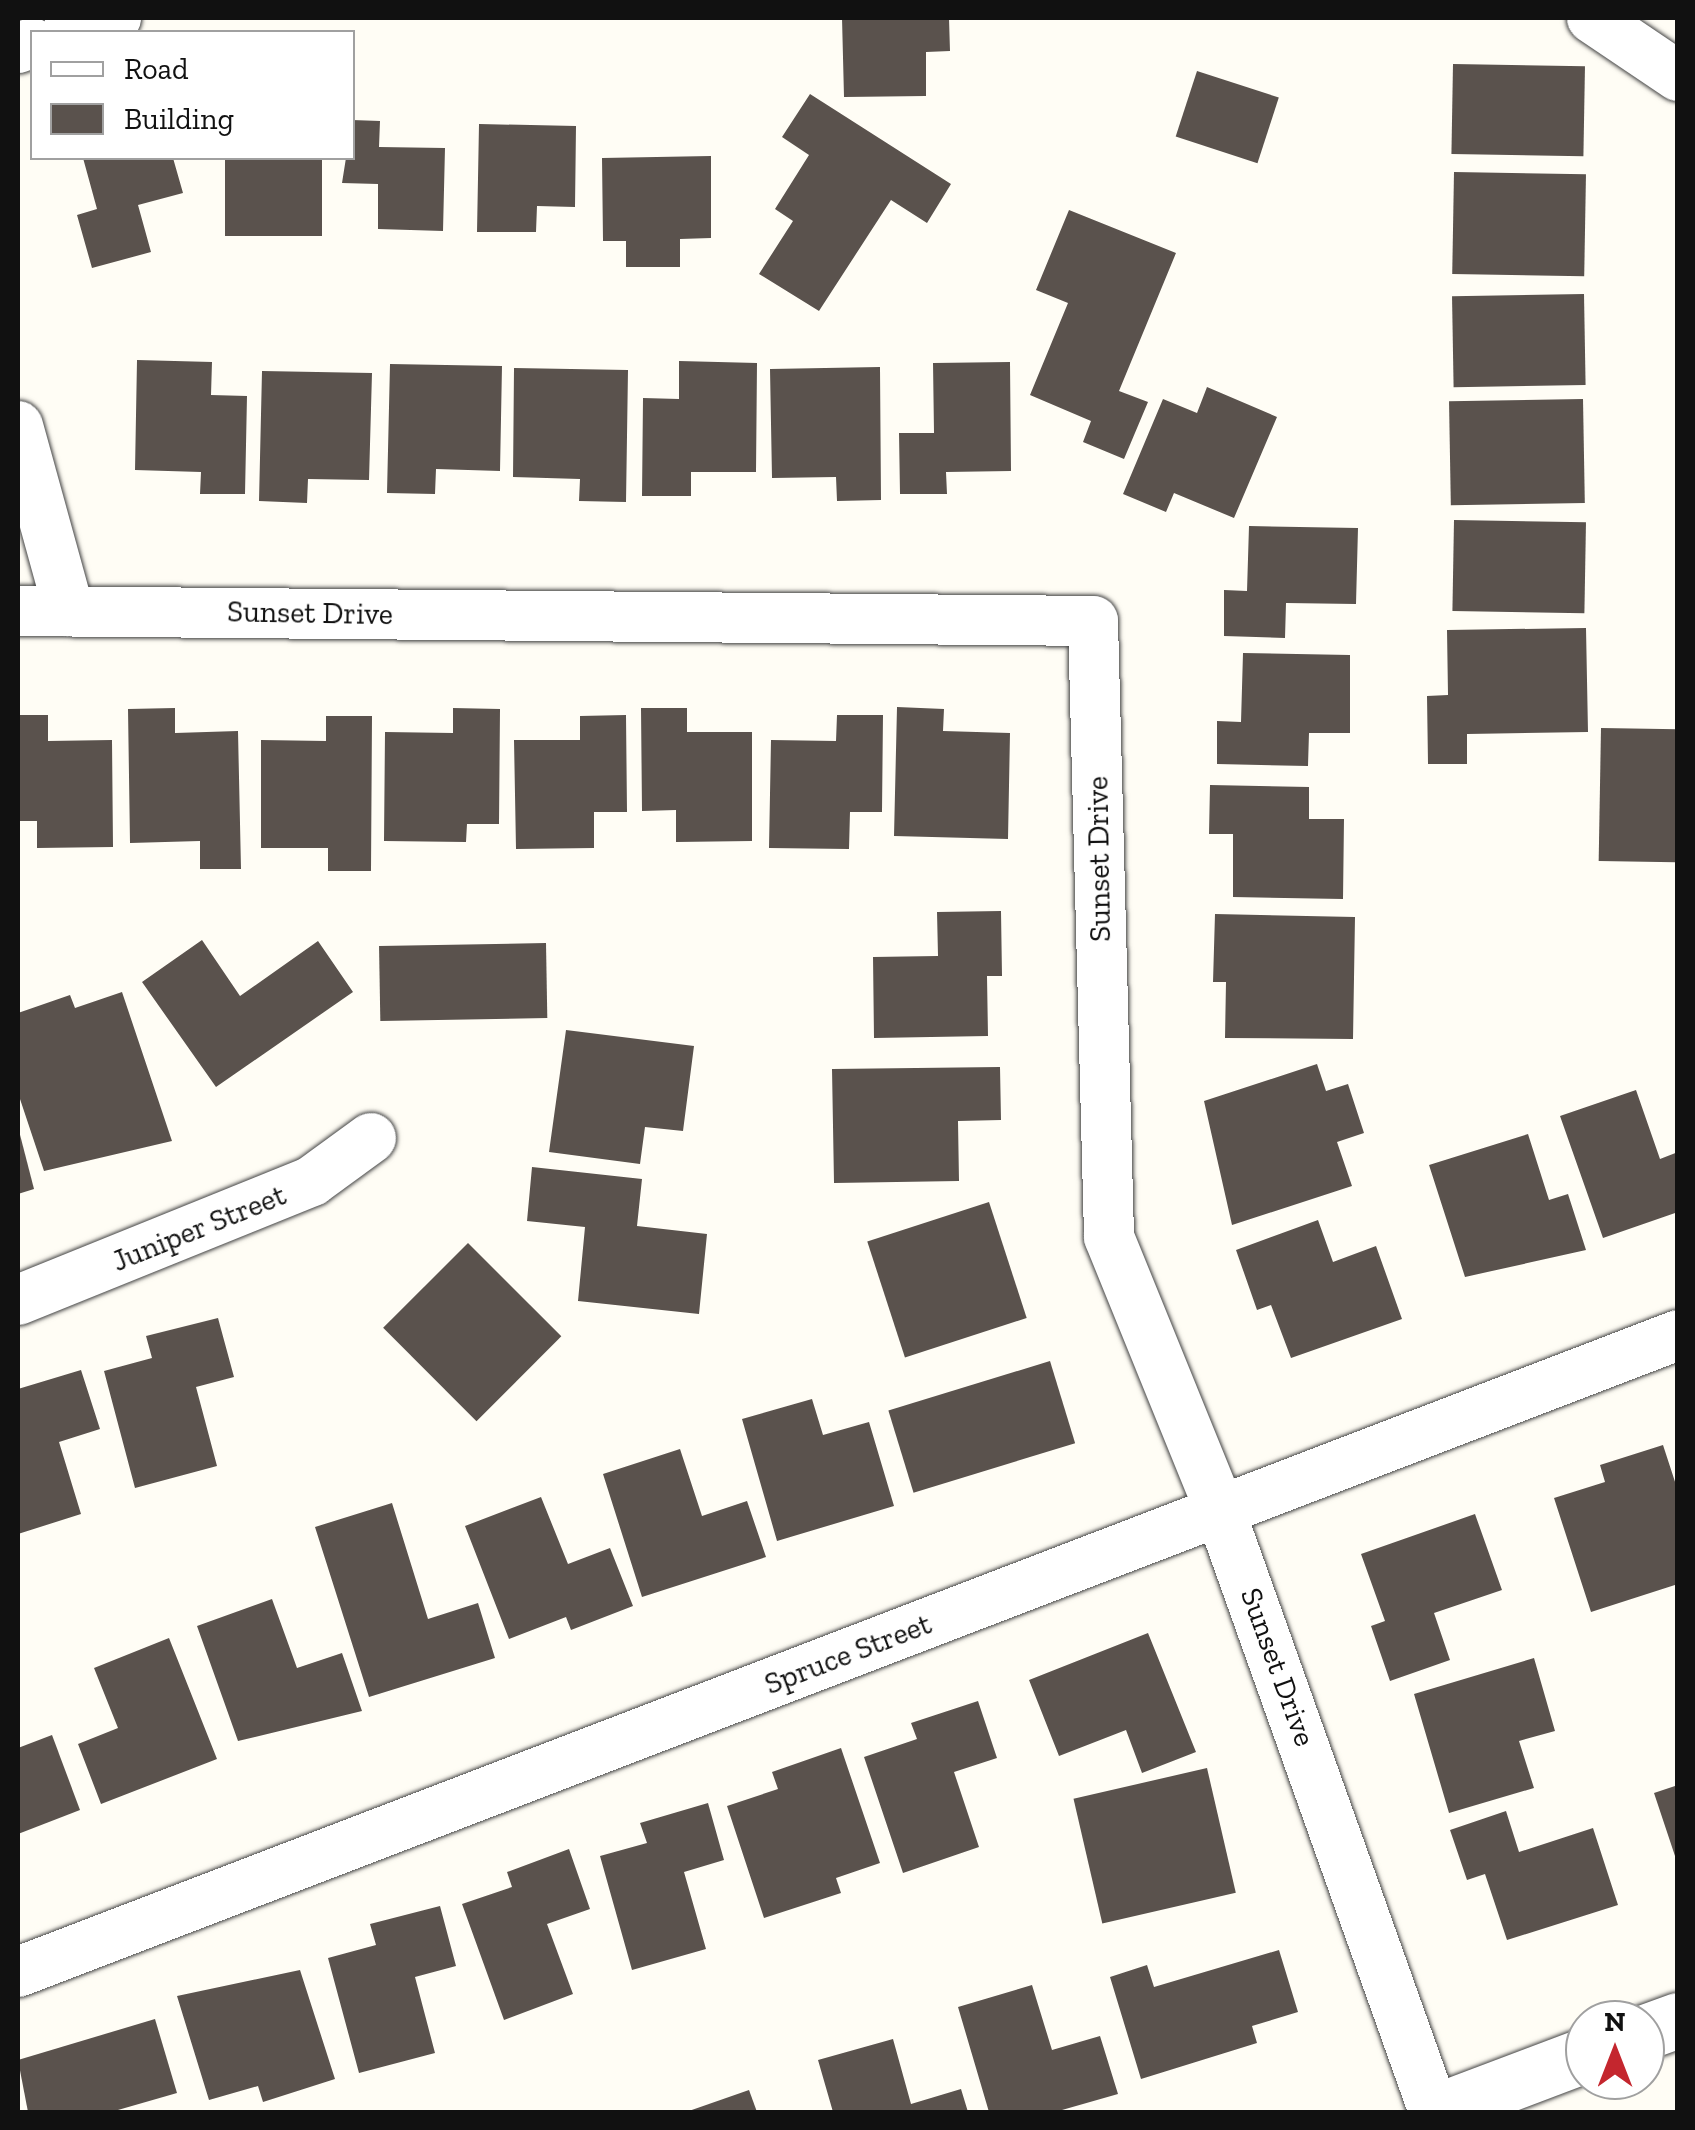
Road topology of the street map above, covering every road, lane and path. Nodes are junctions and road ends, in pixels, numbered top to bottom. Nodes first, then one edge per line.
1 (116, 18) edge
2 (1592, 18) edge
3 (74, 30) edge
4 (1678, 76) edge
5 (18, 426) edge
6 (18, 611) edge
7 (69, 611) junction
8 (371, 1138) dead end
9 (18, 1300) edge
10 (1678, 1336) edge
11 (1220, 1511) junction
12 (18, 1972) edge
13 (1565, 2063) edge
14 (1434, 2112) edge

1 - 3 street
2 - 4 street
5 - 7 street
6 - 7 street, Sunset Drive
7 - 11 street, Sunset Drive
8 - 9 street, Juniper Street
10 - 11 street, Spruce Street
11 - 12 street, Spruce Street
11 - 14 street, Sunset Drive
13 - 14 street

